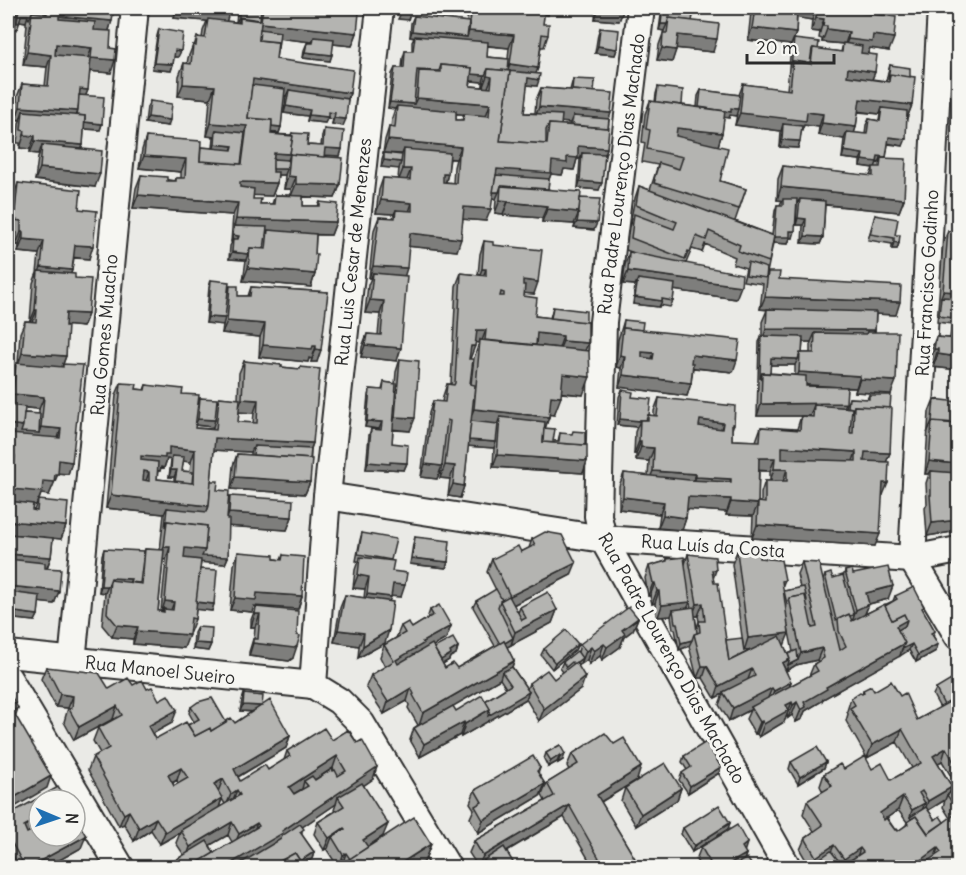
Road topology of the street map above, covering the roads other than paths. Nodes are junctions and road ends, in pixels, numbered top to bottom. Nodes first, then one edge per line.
1 (135, 8) edge
2 (380, 8) edge
3 (641, 8) edge
4 (941, 8) edge
5 (327, 496) junction
6 (603, 538) junction
7 (958, 550) edge
8 (912, 559) junction
9 (958, 636) edge
10 (8, 654) edge
11 (72, 662) junction
12 (8, 678) edge
13 (313, 686) junction
14 (121, 867) edge
15 (448, 867) edge
16 (788, 867) edge

1 - 11 street, Rua Gomes Muacho
2 - 5 street, Rua Luis Cesar de Menenzes
3 - 6 street, Rua Padre Lourenço Dias Machado
4 - 8 street, Rua Francisco Godinho
5 - 6 street, Rua Luís da Costa
5 - 13 street, Rua Luis Cesar de Menenzes
6 - 8 street, Rua Luís da Costa
6 - 16 street, Rua Padre Lourenço Dias Machado
7 - 8 street, Rua Luís da Costa
8 - 9 street
10 - 11 street, Rua Manoel Sueiro
11 - 13 street, Rua Manoel Sueiro
12 - 14 street
13 - 15 street

